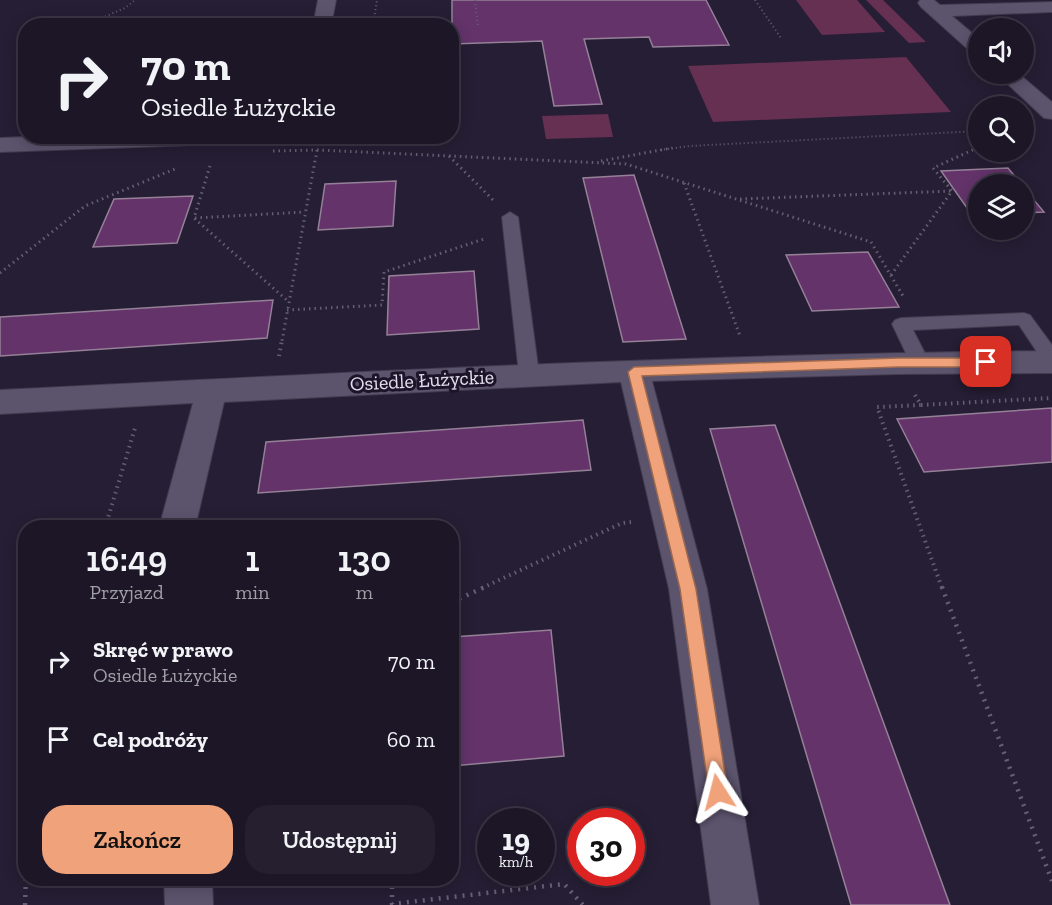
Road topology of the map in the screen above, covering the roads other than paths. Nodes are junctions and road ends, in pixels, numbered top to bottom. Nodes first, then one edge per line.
1 (327, 0) edge
2 (929, 5) edge
3 (1052, 7) edge
4 (324, 18) edge
5 (968, 39) edge
6 (1019, 84) edge
7 (1052, 113) edge
8 (27, 144) edge
9 (0, 145) edge
10 (511, 224) road end
11 (1052, 360) edge
12 (909, 363) junction
13 (634, 372) junction
14 (529, 374) junction
15 (211, 392) junction
16 (0, 402) edge
17 (179, 520) edge
18 (188, 886) edge
19 (189, 905) edge
20 (735, 905) edge

1 - 4 street
2 - 3 street
2 - 5 street
6 - 7 street
8 - 9 street
10 - 14 lane
11 - 12 street, Osiedle Łużyckie
11 - 12 lane
12 - 13 street, Osiedle Łużyckie
13 - 14 street, Osiedle Łużyckie
13 - 20 street
14 - 15 street, Osiedle Łużyckie
15 - 16 street, Osiedle Łużyckie
15 - 17 street
18 - 19 street

